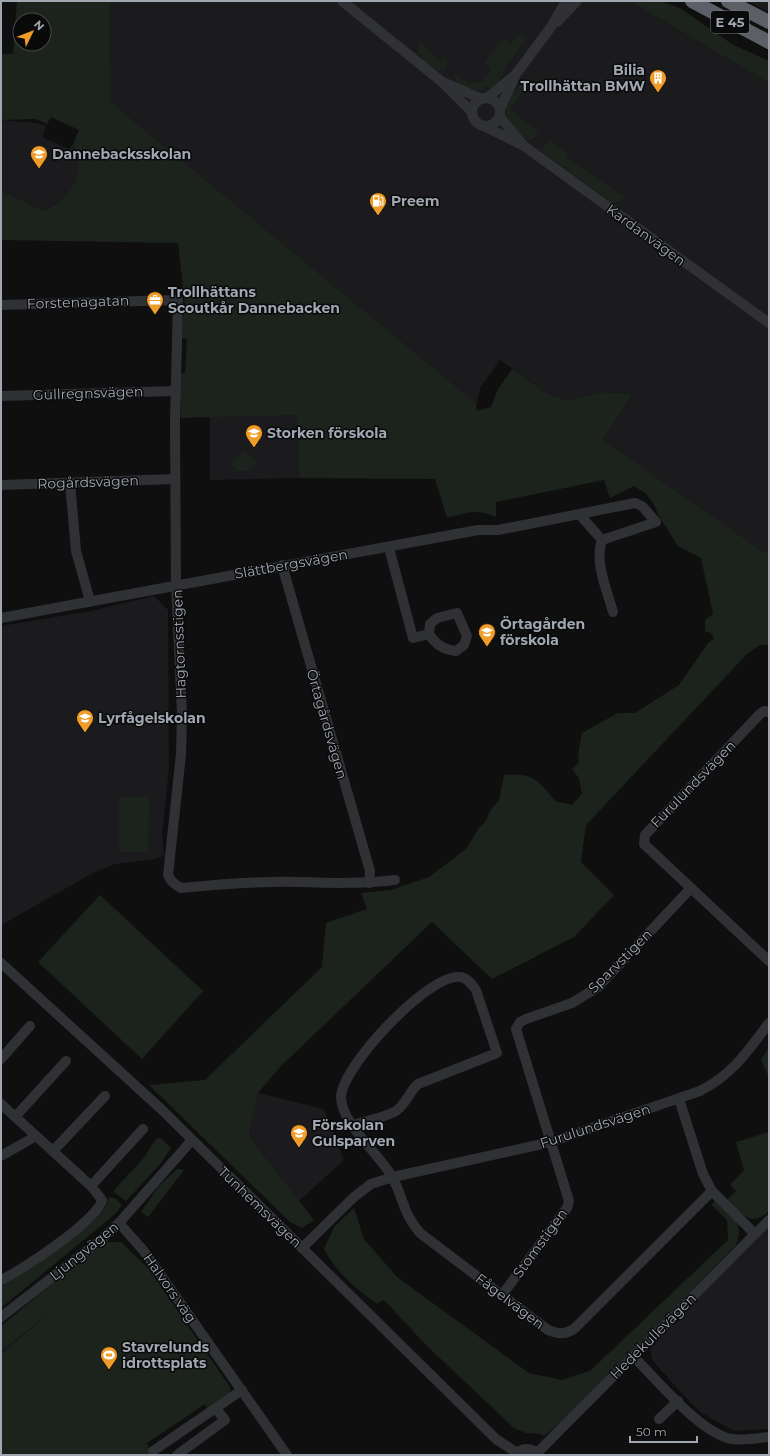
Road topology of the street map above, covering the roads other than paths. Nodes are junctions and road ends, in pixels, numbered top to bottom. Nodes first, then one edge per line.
1 (342, 1) edge
2 (566, 1) edge
3 (577, 1) edge
4 (692, 1) edge
5 (728, 1) edge
6 (769, 22) edge
7 (551, 27) junction
8 (769, 42) edge
9 (516, 74) junction
10 (441, 81) junction
11 (484, 99) junction
12 (472, 112) junction
13 (500, 113) junction
14 (486, 126) junction
15 (524, 146) junction
16 (178, 300) joint
17 (1, 304) edge
18 (769, 323) edge
19 (174, 391) junction
20 (1, 396) edge
21 (175, 479) junction
22 (70, 483) junction
23 (1, 485) edge
24 (580, 515) junction
25 (602, 540) junction
26 (389, 548) junction
27 (282, 565) junction
28 (176, 585) junction
29 (90, 601) junction
30 (613, 612) dead end
31 (1, 617) edge
32 (429, 634) dead end
33 (769, 712) edge
34 (395, 880) dead end
35 (369, 883) junction
36 (691, 888) junction
37 (769, 961) edge
38 (1, 963) edge
39 (769, 1023) edge
40 (30, 1026) dead end
41 (1, 1059) edge
42 (66, 1061) dead end
43 (105, 1096) dead end
44 (679, 1099) junction
45 (1, 1104) edge
46 (15, 1117) junction
47 (353, 1125) junction
48 (143, 1129) dead end
49 (36, 1136) junction
50 (192, 1140) junction
51 (551, 1142) junction
52 (53, 1151) junction
53 (1, 1156) edge
54 (392, 1177) junction
55 (91, 1186) junction
56 (712, 1191) junction
57 (769, 1220) edge
58 (119, 1223) junction
59 (755, 1234) junction
60 (302, 1248) junction
61 (1, 1280) edge
62 (502, 1295) junction
63 (1, 1317) edge
64 (633, 1356) junction
65 (242, 1390) junction
66 (678, 1401) junction
67 (216, 1408) junction
68 (659, 1419) dead end
69 (769, 1437) edge
70 (153, 1451) dead end
71 (516, 1454) edge
72 (538, 1454) edge
73 (177, 1455) edge
74 (287, 1455) edge

1 - 10 street
2 - 7 street
3 - 7 street
4 - 8 highway, E 45
5 - 6 highway, E 45
7 - 9 street
9 - 11 street
9 - 13 street
10 - 11 street
10 - 12 street
11 - 12 street
11 - 13 street
12 - 14 street
13 - 14 street
13 - 15 street, Kardanvägen
14 - 15 street, Kardanvägen
15 - 18 street, Kardanvägen
16 - 17 street, Forstenagatan
16 - 19 street, Hagtornsstigen
19 - 20 street, Gullregnsvägen
19 - 21 street, Hagtornsstigen
21 - 22 street, Rogårdsvägen
21 - 28 street, Hagtornsstigen
22 - 23 street, Rogårdsvägen
22 - 29 street
24 - 25 street
24 - 25 street, Slättbergsvägen
24 - 26 street, Slättbergsvägen
25 - 30 street
26 - 27 street, Slättbergsvägen
26 - 32 street
27 - 28 street, Slättbergsvägen
27 - 35 street, Örtagårdsvägen
28 - 29 street, Slättbergsvägen
28 - 35 street, Hagtornsstigen
29 - 31 street, Slättbergsvägen
33 - 36 street, Furulundsvägen
34 - 35 street, Hagtornsstigen
36 - 37 street, Furulundsvägen
36 - 51 street, Sparvstigen
38 - 50 street, Tunhemsvägen
39 - 44 street, Furulundsvägen
40 - 41 street
42 - 46 street
43 - 52 street
44 - 51 street, Furulundsvägen
44 - 56 street
45 - 46 street
46 - 49 street
47 - 47 street
47 - 54 street
48 - 55 street
49 - 52 street
49 - 53 street
50 - 58 street, Ljungvägen
50 - 60 street, Tunhemsvägen
51 - 54 street, Furulundsvägen
51 - 62 street, Stomstigen
52 - 55 street
54 - 60 street, Furulundsvägen
54 - 62 street, Fågelvägen
55 - 61 street
56 - 59 street
56 - 62 street, Fågelvägen
57 - 59 street, Hedekullevägen
58 - 63 street, Ljungvägen
58 - 65 street, Halvors väg
59 - 64 street, Hedekullevägen
60 - 71 street, Tunhemsvägen
64 - 66 street
64 - 72 street, Hedekullevägen
65 - 67 street
65 - 74 street, Halvors väg
66 - 68 street
66 - 69 street
67 - 70 street
67 - 73 street
71 - 72 street

